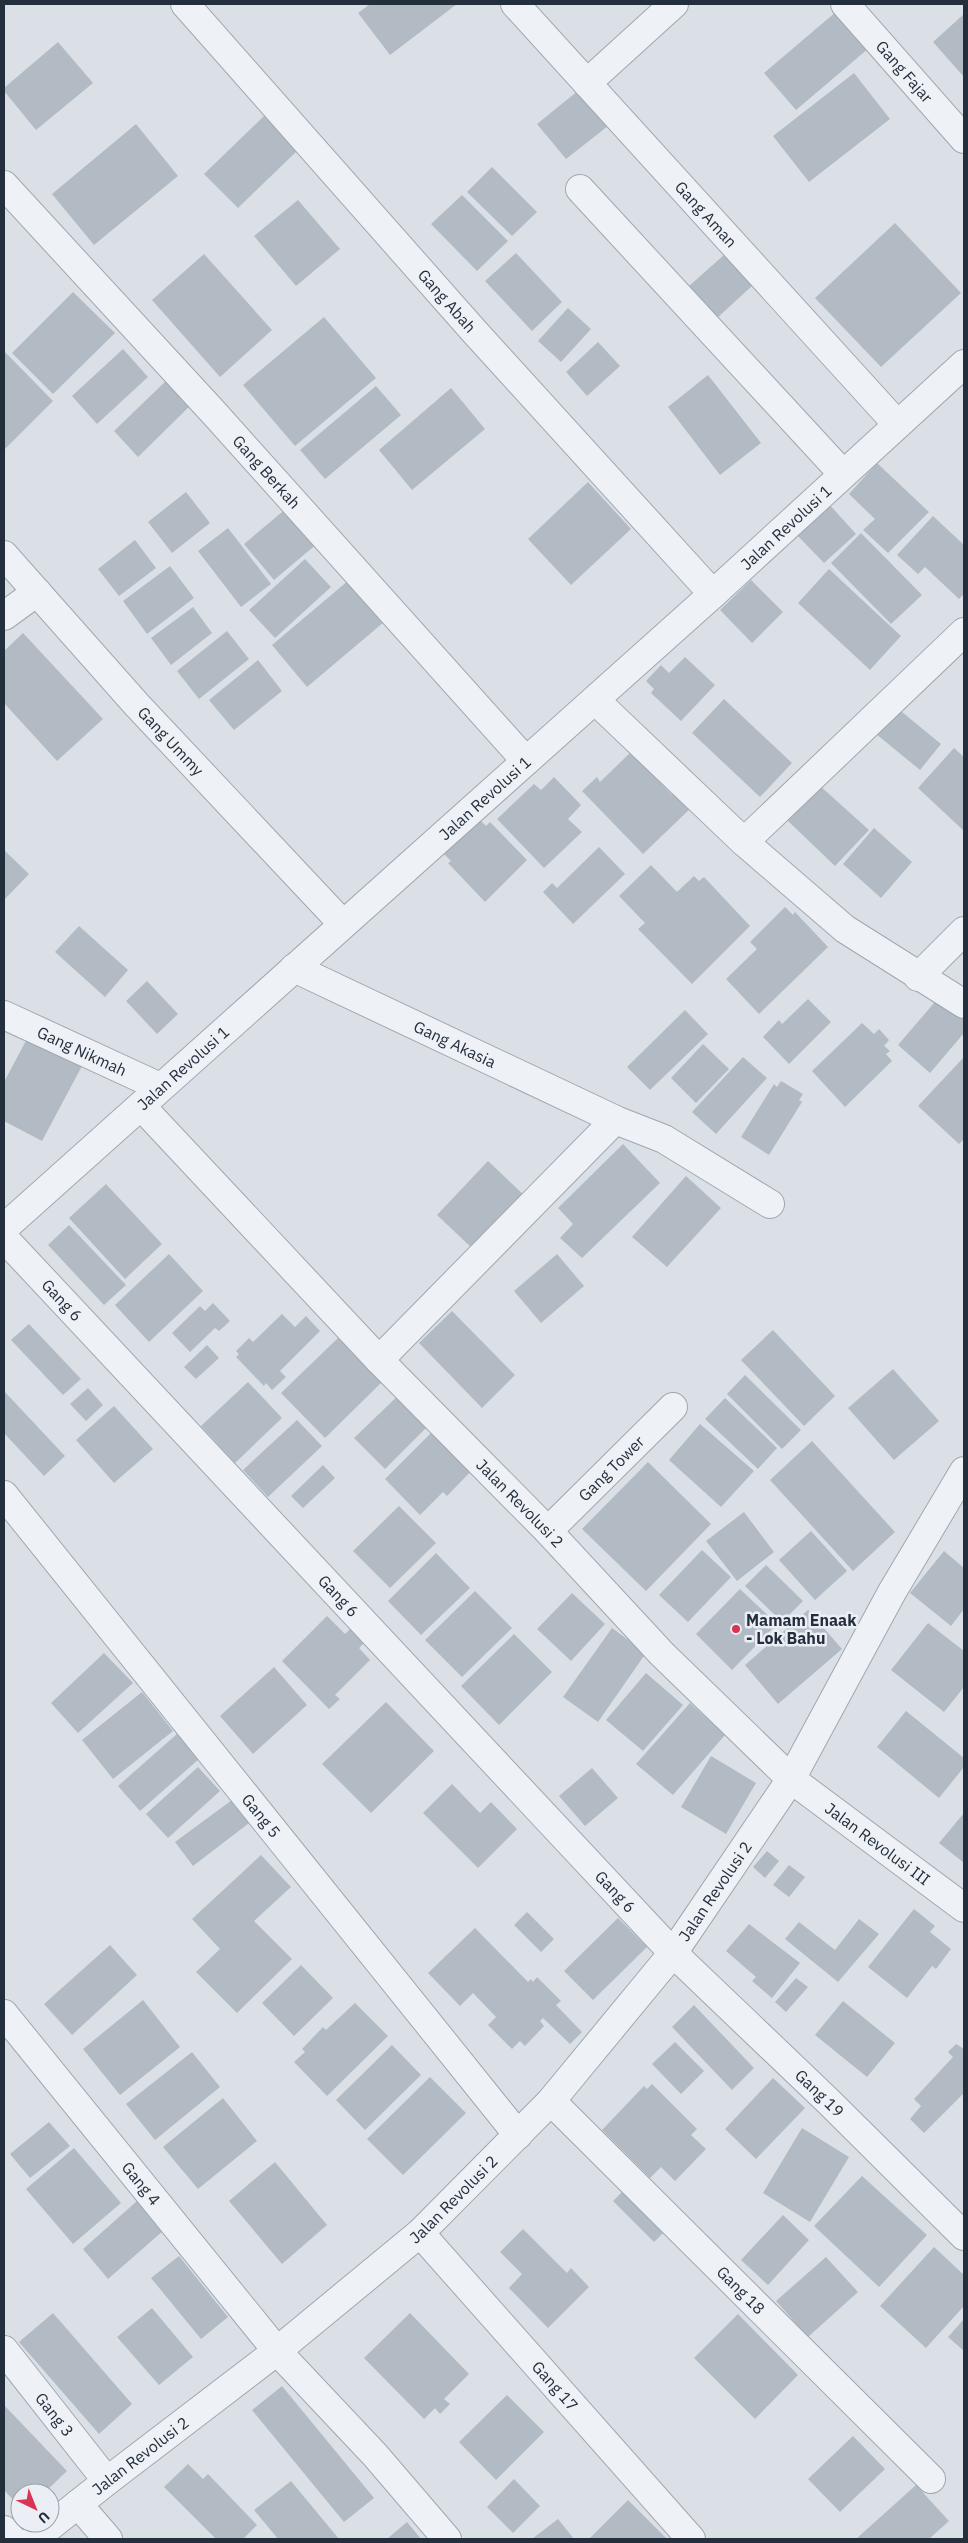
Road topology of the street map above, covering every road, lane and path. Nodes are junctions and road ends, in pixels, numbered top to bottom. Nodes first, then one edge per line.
1 (185, 4) edge
2 (515, 4) edge
3 (674, 4) edge
4 (845, 4) edge
5 (587, 83) junction
6 (964, 139) edge
7 (4, 185) edge
8 (580, 188) dead end
9 (964, 364) edge
10 (897, 424) junction
11 (843, 474) junction
12 (4, 555) edge
13 (37, 592) junction
14 (713, 594) junction
15 (4, 616) edge
16 (964, 632) edge
17 (595, 700) junction
18 (526, 761) junction
19 (744, 842) junction
20 (342, 923) junction
21 (964, 931) edge
22 (294, 968) junction
23 (918, 976) junction
24 (964, 1004) edge
25 (4, 1015) edge
26 (160, 1086) junction
27 (141, 1106) junction
28 (614, 1120) junction
29 (770, 1204) dead end
30 (4, 1228) edge
31 (4, 1238) edge
32 (379, 1360) junction
33 (673, 1407) dead end
34 (964, 1471) edge
35 (4, 1495) edge
36 (548, 1531) junction
37 (791, 1779) junction
38 (964, 1908) edge
39 (673, 1953) junction
40 (4, 2014) edge
41 (551, 2101) junction
42 (518, 2135) junction
43 (420, 2233) junction
44 (964, 2236) edge
45 (4, 2350) edge
46 (277, 2351) junction
47 (931, 2479) dead end
48 (106, 2481) junction
49 (78, 2504) junction
50 (4, 2530) edge
51 (12, 2539) edge
52 (34, 2539) edge
53 (108, 2539) edge
54 (447, 2539) edge
55 (691, 2539) edge

1 - 14 street, Gang Abah
2 - 5 street, Gang Aman
3 - 5 street
4 - 6 street, Gang Fajar
5 - 10 street, Gang Aman
7 - 18 street, Gang Berkah
8 - 11 street
9 - 10 street, Jalan Revolusi 1
10 - 11 street, Jalan Revolusi 1
11 - 14 street, Jalan Revolusi 1
12 - 13 street, Gang Ummy
13 - 15 street
13 - 20 street, Gang Ummy
14 - 17 street, Jalan Revolusi 1
16 - 19 street
17 - 18 street, Jalan Revolusi 1
17 - 19 street
18 - 20 street, Jalan Revolusi 1
19 - 23 street
20 - 22 street, Jalan Revolusi 1
21 - 23 street
22 - 26 street, Jalan Revolusi 1
22 - 28 street, Gang Akasia
23 - 24 street
25 - 26 street, Gang Nikmah
26 - 27 street, Jalan Revolusi 1
27 - 30 street, Jalan Revolusi 1
27 - 32 street, Jalan Revolusi 2
28 - 29 street, Gang Akasia
28 - 32 street
31 - 39 street, Gang 6
32 - 36 street, Jalan Revolusi 2
33 - 36 street, Gang Tower
34 - 37 street, Jalan Revolusi 2
35 - 42 street, Gang 5
36 - 37 street, Jalan Revolusi 2
37 - 38 street, Jalan Revolusi III
37 - 39 street, Jalan Revolusi 2
39 - 41 street, Jalan Revolusi 2
39 - 44 street, Gang 19
40 - 46 street, Gang 4
41 - 42 street, Jalan Revolusi 2
41 - 47 street, Gang 18
42 - 43 street, Jalan Revolusi 2
43 - 46 street, Jalan Revolusi 2
43 - 55 street, Gang 17
45 - 48 street, Gang 3
46 - 48 street, Jalan Revolusi 2
46 - 54 street, Gang 4
48 - 49 street, Jalan Revolusi 2
49 - 52 street, Jalan Revolusi 2
49 - 53 street
50 - 51 street

